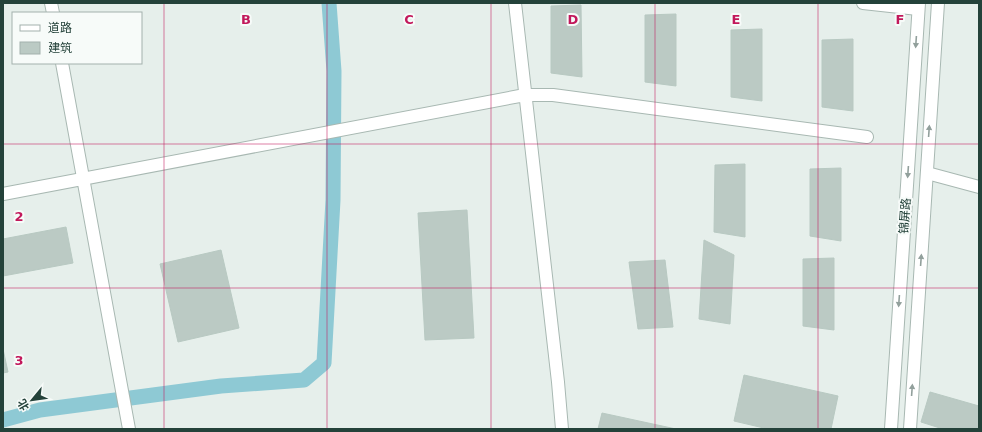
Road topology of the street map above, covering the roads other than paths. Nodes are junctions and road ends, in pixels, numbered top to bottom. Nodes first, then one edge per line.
1 (515, 3) edge
2 (863, 3) edge
3 (938, 3) edge
4 (919, 6) edge
5 (62, 64) edge
6 (525, 95) junction
7 (867, 137) dead end
8 (926, 173) junction
9 (83, 178) junction
10 (979, 187) edge
11 (3, 194) edge
12 (129, 429) edge
13 (562, 429) edge
14 (891, 429) edge
15 (910, 429) edge

1 - 6 street
2 - 4 street
8 -> 3 street, 锦屏路
4 -> 14 street, 锦屏路
5 - 9 street
6 - 7 street
6 - 9 street
6 - 13 street
8 - 10 street
15 -> 8 street, 锦屏路
9 - 11 street
9 - 12 street

